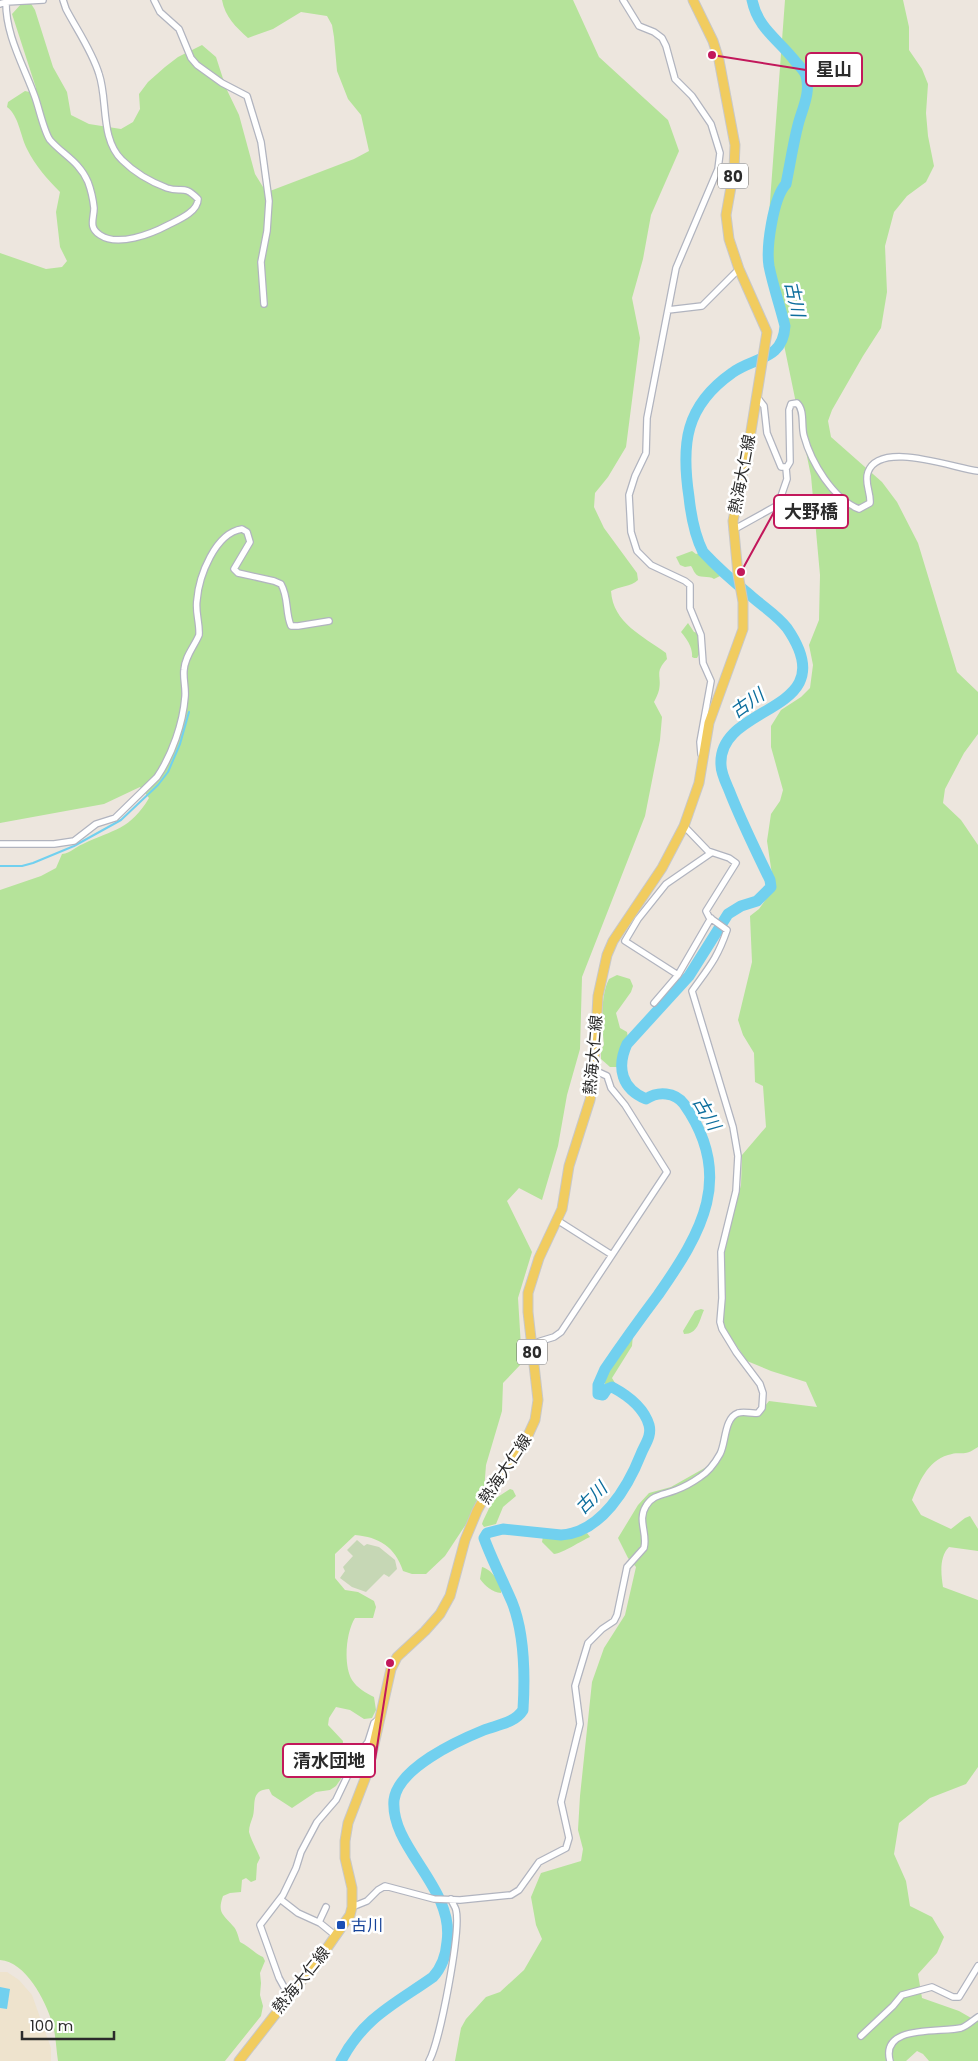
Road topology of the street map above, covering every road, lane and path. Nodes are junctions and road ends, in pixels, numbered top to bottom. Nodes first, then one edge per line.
1 (43, 0) edge
2 (63, 0) edge
3 (154, 0) edge
4 (623, 0) edge
5 (692, 0) edge
6 (4, 2) edge
7 (739, 269) junction
8 (264, 304) dead end
9 (668, 310) junction
10 (757, 397) junction
11 (786, 468) junction
12 (978, 470) edge
13 (733, 530) junction
14 (328, 620) dead end
15 (702, 759) junction
16 (684, 826) junction
17 (0, 844) edge
18 (711, 853) junction
19 (713, 920) junction
20 (678, 975) junction
21 (654, 1003) dead end
22 (594, 1070) junction
23 (557, 1220) junction
24 (612, 1255) junction
25 (531, 1344) junction
26 (379, 1719) junction
27 (280, 1899) junction
28 (451, 1899) junction
29 (326, 1907) dead end
30 (352, 1907) junction
31 (319, 1922) junction
32 (336, 1936) junction
33 (978, 1966) edge
34 (289, 1996) junction
35 (978, 2016) edge
36 (861, 2036) dead end
37 (239, 2061) edge
38 (429, 2061) edge
39 (890, 2061) edge

1 - 6 street
2 - 6 street
3 - 8 street
4 - 9 street
5 - 7 main road, 熱海大仁線 / 80
7 - 9 street
7 - 10 main road, 熱海大仁線 / 80
9 - 15 street
10 - 11 street
10 - 13 main road, 熱海大仁線 / 80
11 - 12 street
11 - 13 street
13 - 15 main road, 熱海大仁線 / 80
14 - 17 street
15 - 16 main road, 熱海大仁線 / 80
16 - 18 street
16 - 22 main road, 熱海大仁線 / 80
18 - 19 street
18 - 20 street
19 - 20 street
19 - 28 street
20 - 21 street
22 - 23 main road, 熱海大仁線 / 80
22 - 24 street
23 - 24 street
23 - 25 main road, 熱海大仁線 / 80
24 - 25 street
25 - 26 main road, 熱海大仁線 / 80
26 - 27 street
26 - 30 main road, 熱海大仁線 / 80
27 - 31 street
27 - 34 street
28 - 30 street
28 - 38 street
29 - 31 street
30 - 32 main road, 熱海大仁線 / 80
31 - 32 street
32 - 34 main road, 熱海大仁線 / 80
33 - 36 street
34 - 37 main road, 熱海大仁線 / 80
35 - 39 street

